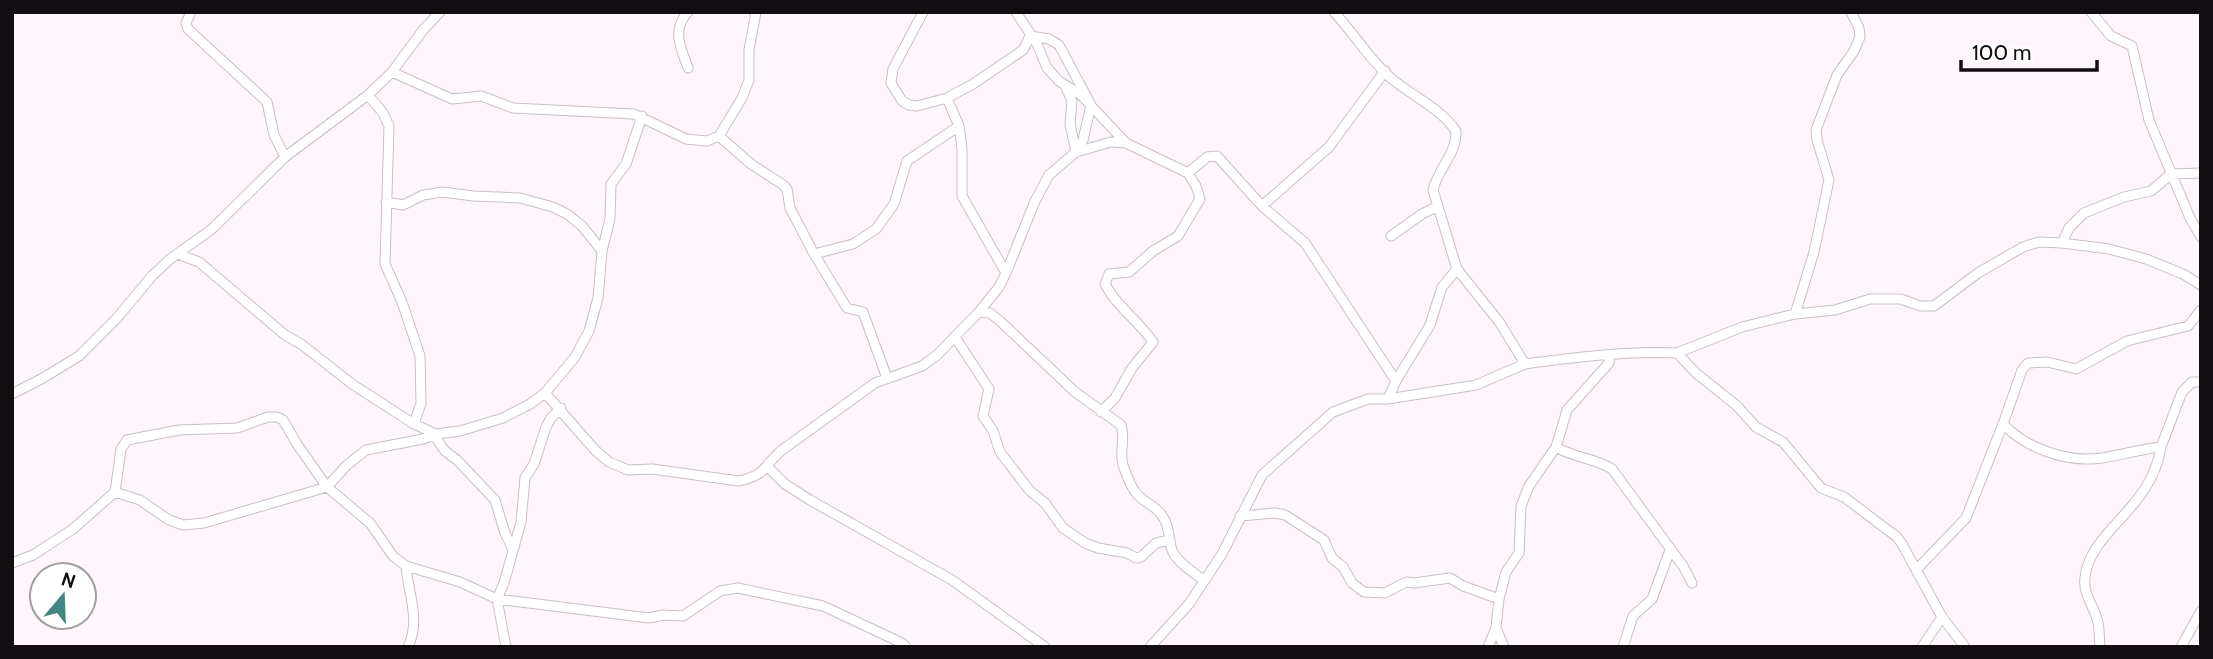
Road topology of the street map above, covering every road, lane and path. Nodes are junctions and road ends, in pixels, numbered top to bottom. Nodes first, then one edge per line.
1 (191, 12) edge
2 (440, 12) edge
3 (688, 12) edge
4 (756, 12) edge
5 (923, 12) edge
6 (1016, 12) edge
7 (1334, 12) edge
8 (1850, 12) edge
9 (2091, 12) edge
10 (1030, 36) junction
11 (688, 68) dead end
12 (1385, 71) junction
13 (392, 72) junction
14 (1065, 85) junction
15 (368, 95) junction
16 (947, 98) junction
17 (1091, 105) junction
18 (642, 116) junction
19 (959, 126) junction
20 (719, 136) junction
21 (1126, 143) junction
22 (1076, 152) junction
23 (285, 157) junction
24 (1188, 173) junction
25 (2201, 173) edge
26 (2171, 174) junction
27 (386, 202) junction
28 (1262, 206) junction
29 (1438, 206) junction
30 (1391, 236) dead end
31 (2201, 237) edge
32 (2062, 243) junction
33 (602, 251) junction
34 (178, 254) junction
35 (814, 254) junction
36 (1457, 269) junction
37 (1006, 273) junction
38 (2201, 285) edge
39 (2201, 310) edge
40 (979, 312) junction
41 (1795, 314) junction
42 (955, 337) junction
43 (1677, 353) junction
44 (1610, 355) junction
45 (1525, 364) junction
46 (887, 378) junction
47 (1396, 381) junction
48 (2201, 382) edge
49 (545, 393) junction
50 (12, 394) edge
51 (1388, 398) junction
52 (561, 408) junction
53 (1101, 412) junction
54 (414, 424) junction
55 (2003, 424) junction
56 (436, 434) junction
57 (1556, 447) junction
58 (2161, 447) junction
59 (768, 467) junction
60 (327, 487) junction
61 (115, 492) junction
62 (1240, 516) junction
63 (1170, 540) junction
64 (512, 548) junction
65 (1670, 550) junction
66 (12, 564) edge
67 (405, 566) junction
68 (1916, 570) junction
69 (1204, 581) junction
70 (1692, 583) dead end
71 (497, 599) junction
72 (1499, 599) junction
73 (2201, 611) edge
74 (1942, 617) junction
75 (1496, 628) junction
76 (408, 647) edge
77 (506, 647) edge
78 (906, 647) edge
79 (1045, 647) edge
80 (1150, 647) edge
81 (1488, 647) edge
82 (1504, 647) edge
83 (1623, 647) edge
84 (1922, 647) edge
85 (1965, 647) edge
86 (2100, 647) edge
87 (2181, 647) edge

1 - 23 street
2 - 13 street
3 - 11 street
4 - 20 street
5 - 16 street
6 - 10 street
7 - 12 street
8 - 41 street
9 - 26 street
10 - 14 street
10 - 16 street
10 - 17 street
12 - 28 street
12 - 29 street
13 - 15 street
13 - 18 street
14 - 17 street
14 - 22 street
15 - 23 street
15 - 27 street
16 - 19 street
17 - 21 street
17 - 22 street
18 - 20 street
18 - 33 street
19 - 35 street
19 - 37 street
20 - 35 street
21 - 22 street
21 - 24 street
22 - 37 street
23 - 34 street
24 - 28 street
24 - 53 street
25 - 26 street
26 - 31 street
26 - 32 street
27 - 33 street
27 - 54 street
28 - 47 street
29 - 30 street
29 - 36 street
32 - 38 street
32 - 41 street
33 - 49 street
34 - 50 street
34 - 54 street
35 - 46 street
36 - 45 street
36 - 47 street
37 - 40 street
39 - 55 street
40 - 42 street
40 - 53 street
41 - 43 street
42 - 46 street
42 - 63 street
43 - 44 street
43 - 68 street
44 - 45 street
44 - 57 street
45 - 51 street
46 - 59 street
47 - 51 street
48 - 58 street
49 - 52 street
49 - 56 street
51 - 62 street
52 - 59 street
52 - 64 street
53 - 63 street
54 - 56 street
55 - 58 street
55 - 68 street
56 - 60 street
56 - 64 street
57 - 65 street
57 - 72 street
58 - 86 street
59 - 79 street
60 - 61 street
60 - 61 street
60 - 67 street
61 - 66 street
62 - 69 street
62 - 72 street
63 - 69 street
64 - 71 street
65 - 70 street
65 - 83 street
67 - 71 street
67 - 76 street
68 - 74 street
69 - 80 street
71 - 77 street
71 - 78 street
72 - 75 street
73 - 87 street
74 - 84 street
74 - 85 street
75 - 81 street
75 - 82 street

